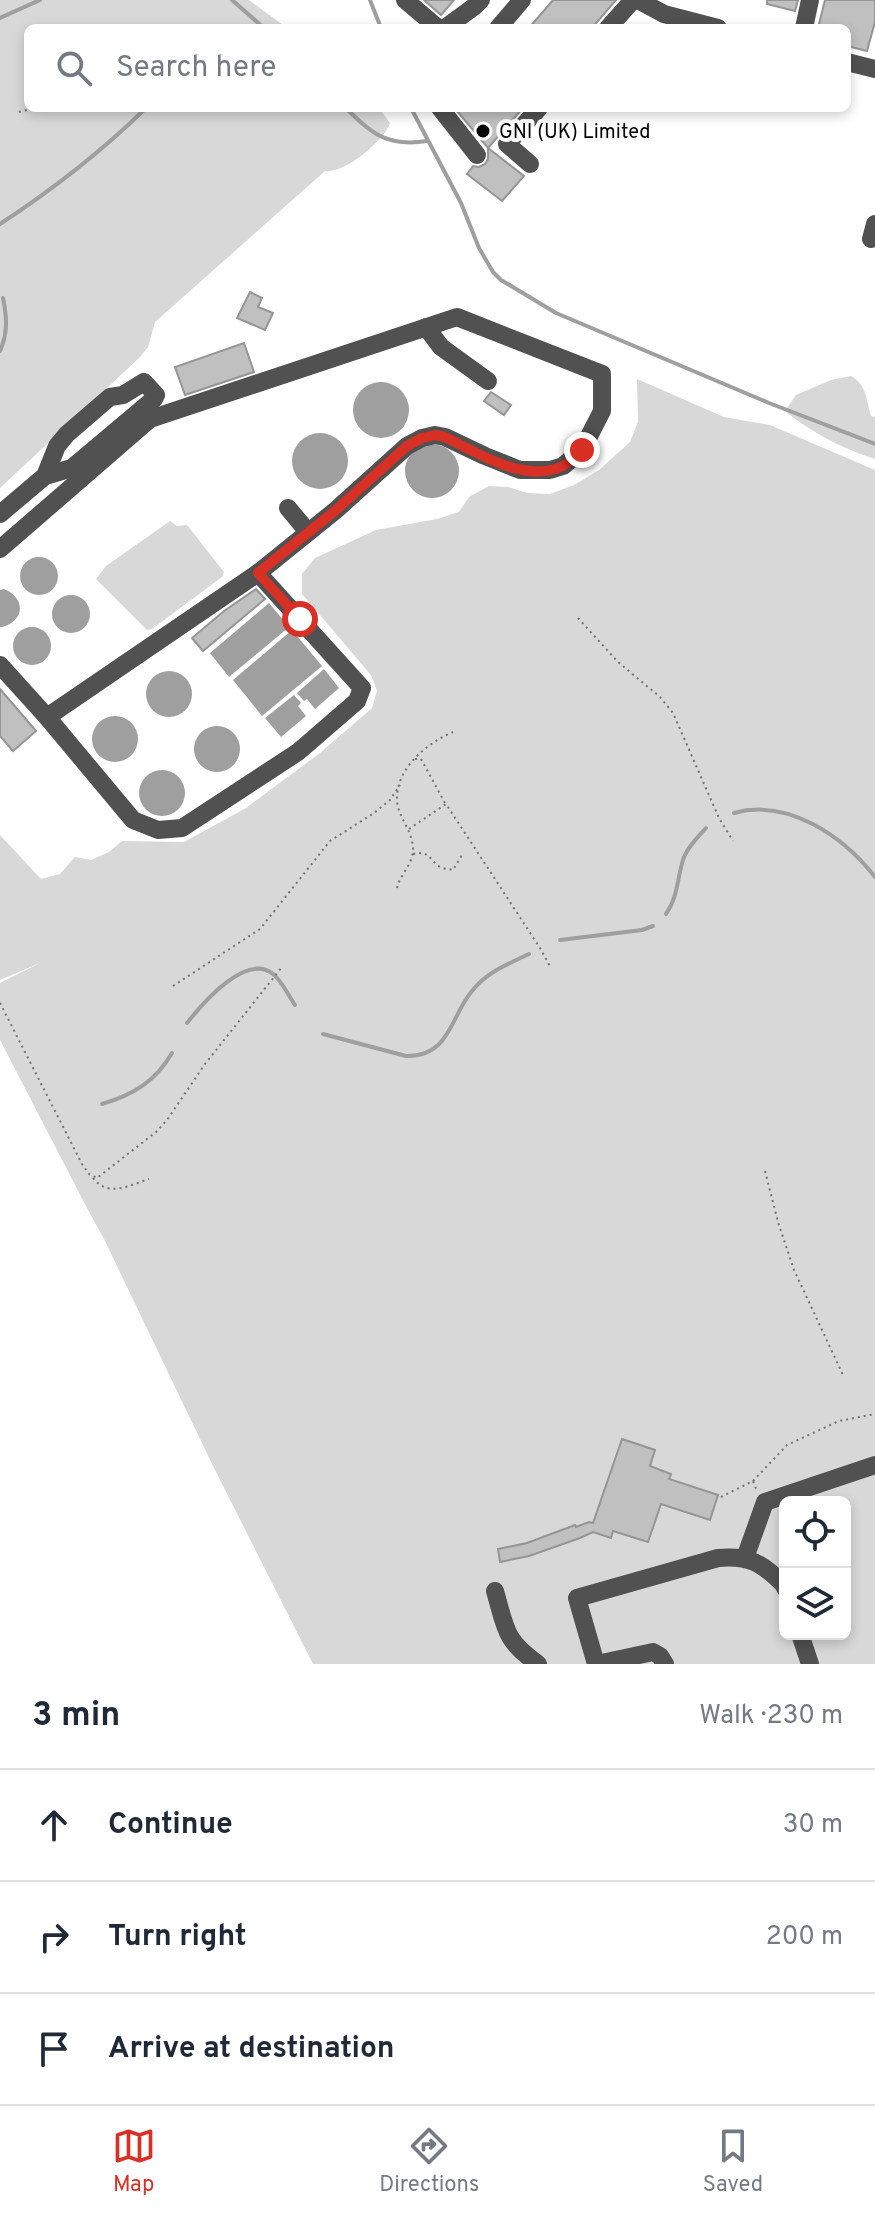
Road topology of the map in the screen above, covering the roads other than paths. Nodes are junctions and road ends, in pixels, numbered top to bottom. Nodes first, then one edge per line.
1 (405, 0) edge
2 (522, 0) edge
3 (636, 0) edge
4 (810, 0) edge
5 (478, 3) edge
6 (433, 24) edge
7 (450, 24) edge
8 (501, 24) edge
9 (612, 24) edge
10 (703, 24) edge
11 (805, 24) edge
12 (851, 63) edge
13 (875, 69) edge
14 (443, 112) edge
15 (535, 112) edge
16 (477, 155) dead end
17 (530, 164) dead end
18 (426, 327) junction
19 (488, 381) dead end
20 (45, 476) junction
21 (288, 508) dead end
22 (0, 514) edge
23 (308, 532) junction
24 (0, 549) edge
25 (258, 573) junction
26 (0, 665) edge
27 (47, 717) junction
28 (875, 1465) edge
29 (745, 1558) junction
30 (779, 1581) edge
31 (495, 1591) dead end
32 (802, 1640) edge
33 (538, 1664) edge
34 (597, 1664) edge
35 (665, 1664) edge
36 (810, 1664) edge

1 - 6 street
2 - 8 street
3 - 9 street
3 - 10 street
4 - 11 street
5 - 7 street
12 - 13 street
14 - 16 street
15 - 17 street
18 - 19 street
18 - 23 street
18 - 24 street
20 - 20 street
20 - 22 street
21 - 23 street
23 - 25 street
25 - 27 street
25 - 27 street
26 - 27 street
28 - 29 street
29 - 30 street
29 - 34 street
31 - 33 street
32 - 36 street
34 - 35 street

